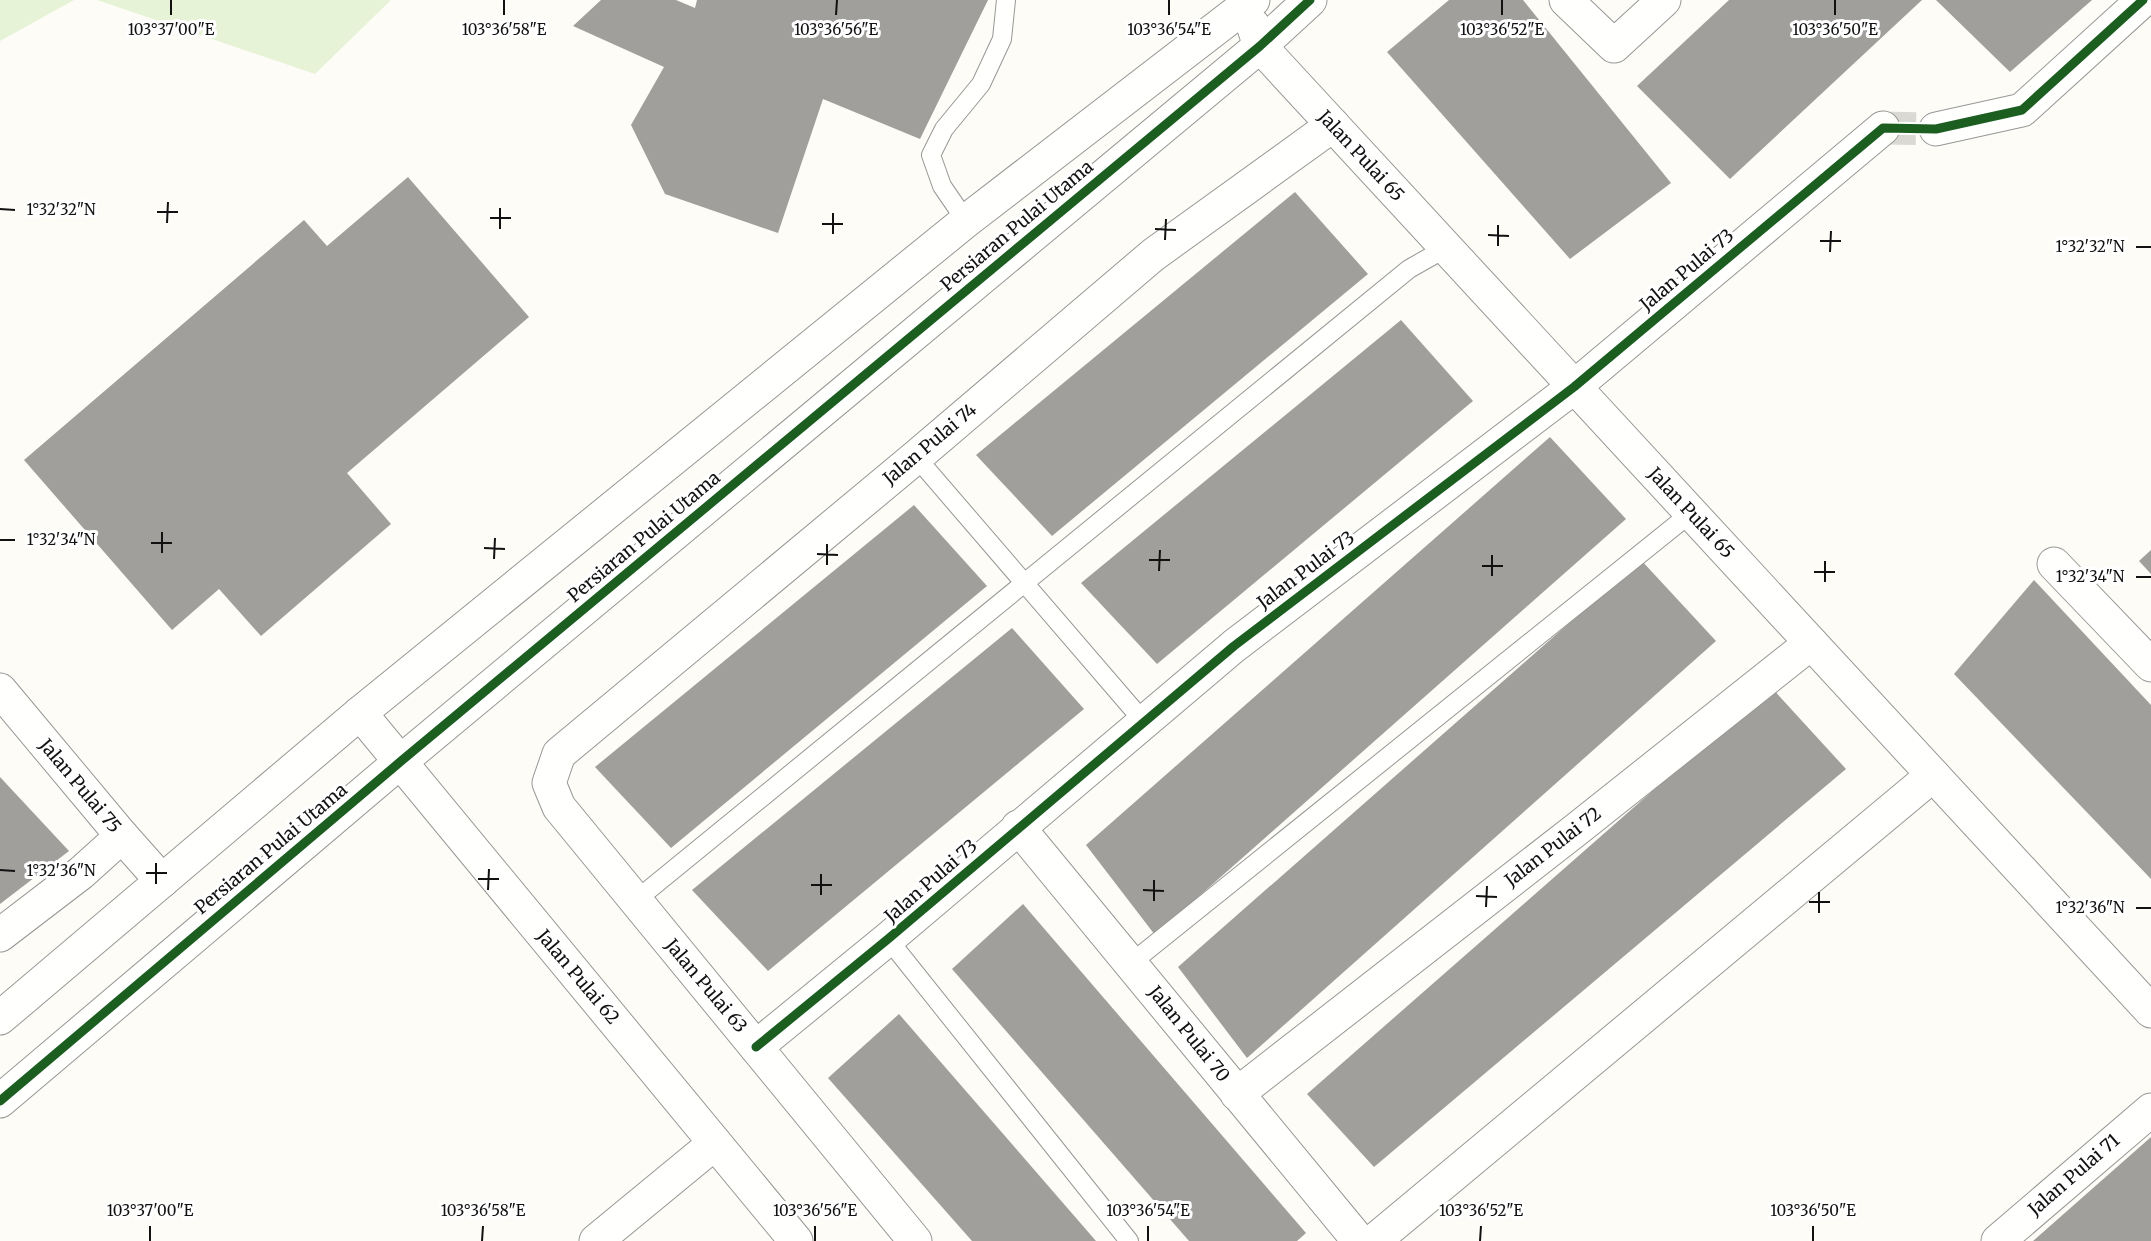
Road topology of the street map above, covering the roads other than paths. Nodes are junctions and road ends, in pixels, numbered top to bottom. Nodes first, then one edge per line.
1 (1006, 0) edge
2 (1310, 0) edge
3 (1566, 0) edge
4 (1664, 0) edge
5 (2143, 0) edge
6 (1249, 2) edge
7 (1260, 46) junction
8 (1332, 125) junction
9 (1883, 128) tunnel mouth
10 (1936, 129) tunnel mouth
11 (966, 221) junction
12 (1446, 248) junction
13 (1574, 387) junction
14 (916, 457) junction
15 (1691, 513) junction
16 (2054, 564) dead end
17 (1026, 584) junction
18 (1811, 643) junction
19 (2151, 665) edge
20 (0, 691) edge
21 (360, 713) junction
22 (1144, 722) junction
23 (400, 762) junction
24 (1933, 775) junction
25 (549, 783) joint
26 (1018, 827) junction
27 (122, 836) junction
28 (162, 881) junction
29 (635, 901) junction
30 (0, 935) edge
31 (888, 939) junction
32 (1130, 964) junction
33 (2151, 1011) edge
34 (0, 1018) edge
35 (756, 1047) junction
36 (1237, 1094) junction
37 (0, 1101) edge
38 (2151, 1110) edge
39 (715, 1143) junction
40 (1353, 1237) edge
41 (596, 1241) edge
42 (796, 1241) edge
43 (915, 1241) edge
44 (1129, 1241) edge
45 (1998, 1241) edge

1 - 11 lane
2 - 7 street, Persiaran Pulai Utama
3 - 4 street
5 - 10 street
6 - 7 street, Jalan Pulai 65
6 - 11 street, Persiaran Pulai Utama
7 - 8 street, Jalan Pulai 65
7 - 23 street, Persiaran Pulai Utama
8 - 12 street, Jalan Pulai 65
8 - 14 street, Jalan Pulai 74
9 - 13 street, Jalan Pulai 73
11 - 21 street, Persiaran Pulai Utama
12 - 13 street, Jalan Pulai 65
12 - 17 lane
13 - 15 street, Jalan Pulai 65
13 - 22 street, Jalan Pulai 73
14 - 17 lane
14 - 25 street, Jalan Pulai 74
15 - 18 street, Jalan Pulai 65
15 - 32 lane
16 - 19 street
17 - 22 lane
17 - 29 lane
18 - 24 street, Jalan Pulai 65
18 - 36 street, Jalan Pulai 72
20 - 27 street, Jalan Pulai 75
21 - 23 street, Jalan Pulai 62
21 - 28 street, Persiaran Pulai Utama
22 - 26 street, Jalan Pulai 73
23 - 37 street, Persiaran Pulai Utama
23 - 39 street, Jalan Pulai 62
24 - 33 street, Jalan Pulai 65
24 - 40 street
25 - 29 street, Jalan Pulai 63
26 - 31 street, Jalan Pulai 73
26 - 32 street, Jalan Pulai 70
27 - 28 street, Jalan Pulai 75
27 - 30 street
28 - 34 street, Persiaran Pulai Utama
29 - 35 street, Jalan Pulai 63
31 - 35 street, Jalan Pulai 73
31 - 44 lane
32 - 36 street, Jalan Pulai 70
35 - 43 street, Jalan Pulai 63
36 - 40 street, Jalan Pulai 70
38 - 45 street, Jalan Pulai 71
39 - 41 street
39 - 42 street, Jalan Pulai 62

